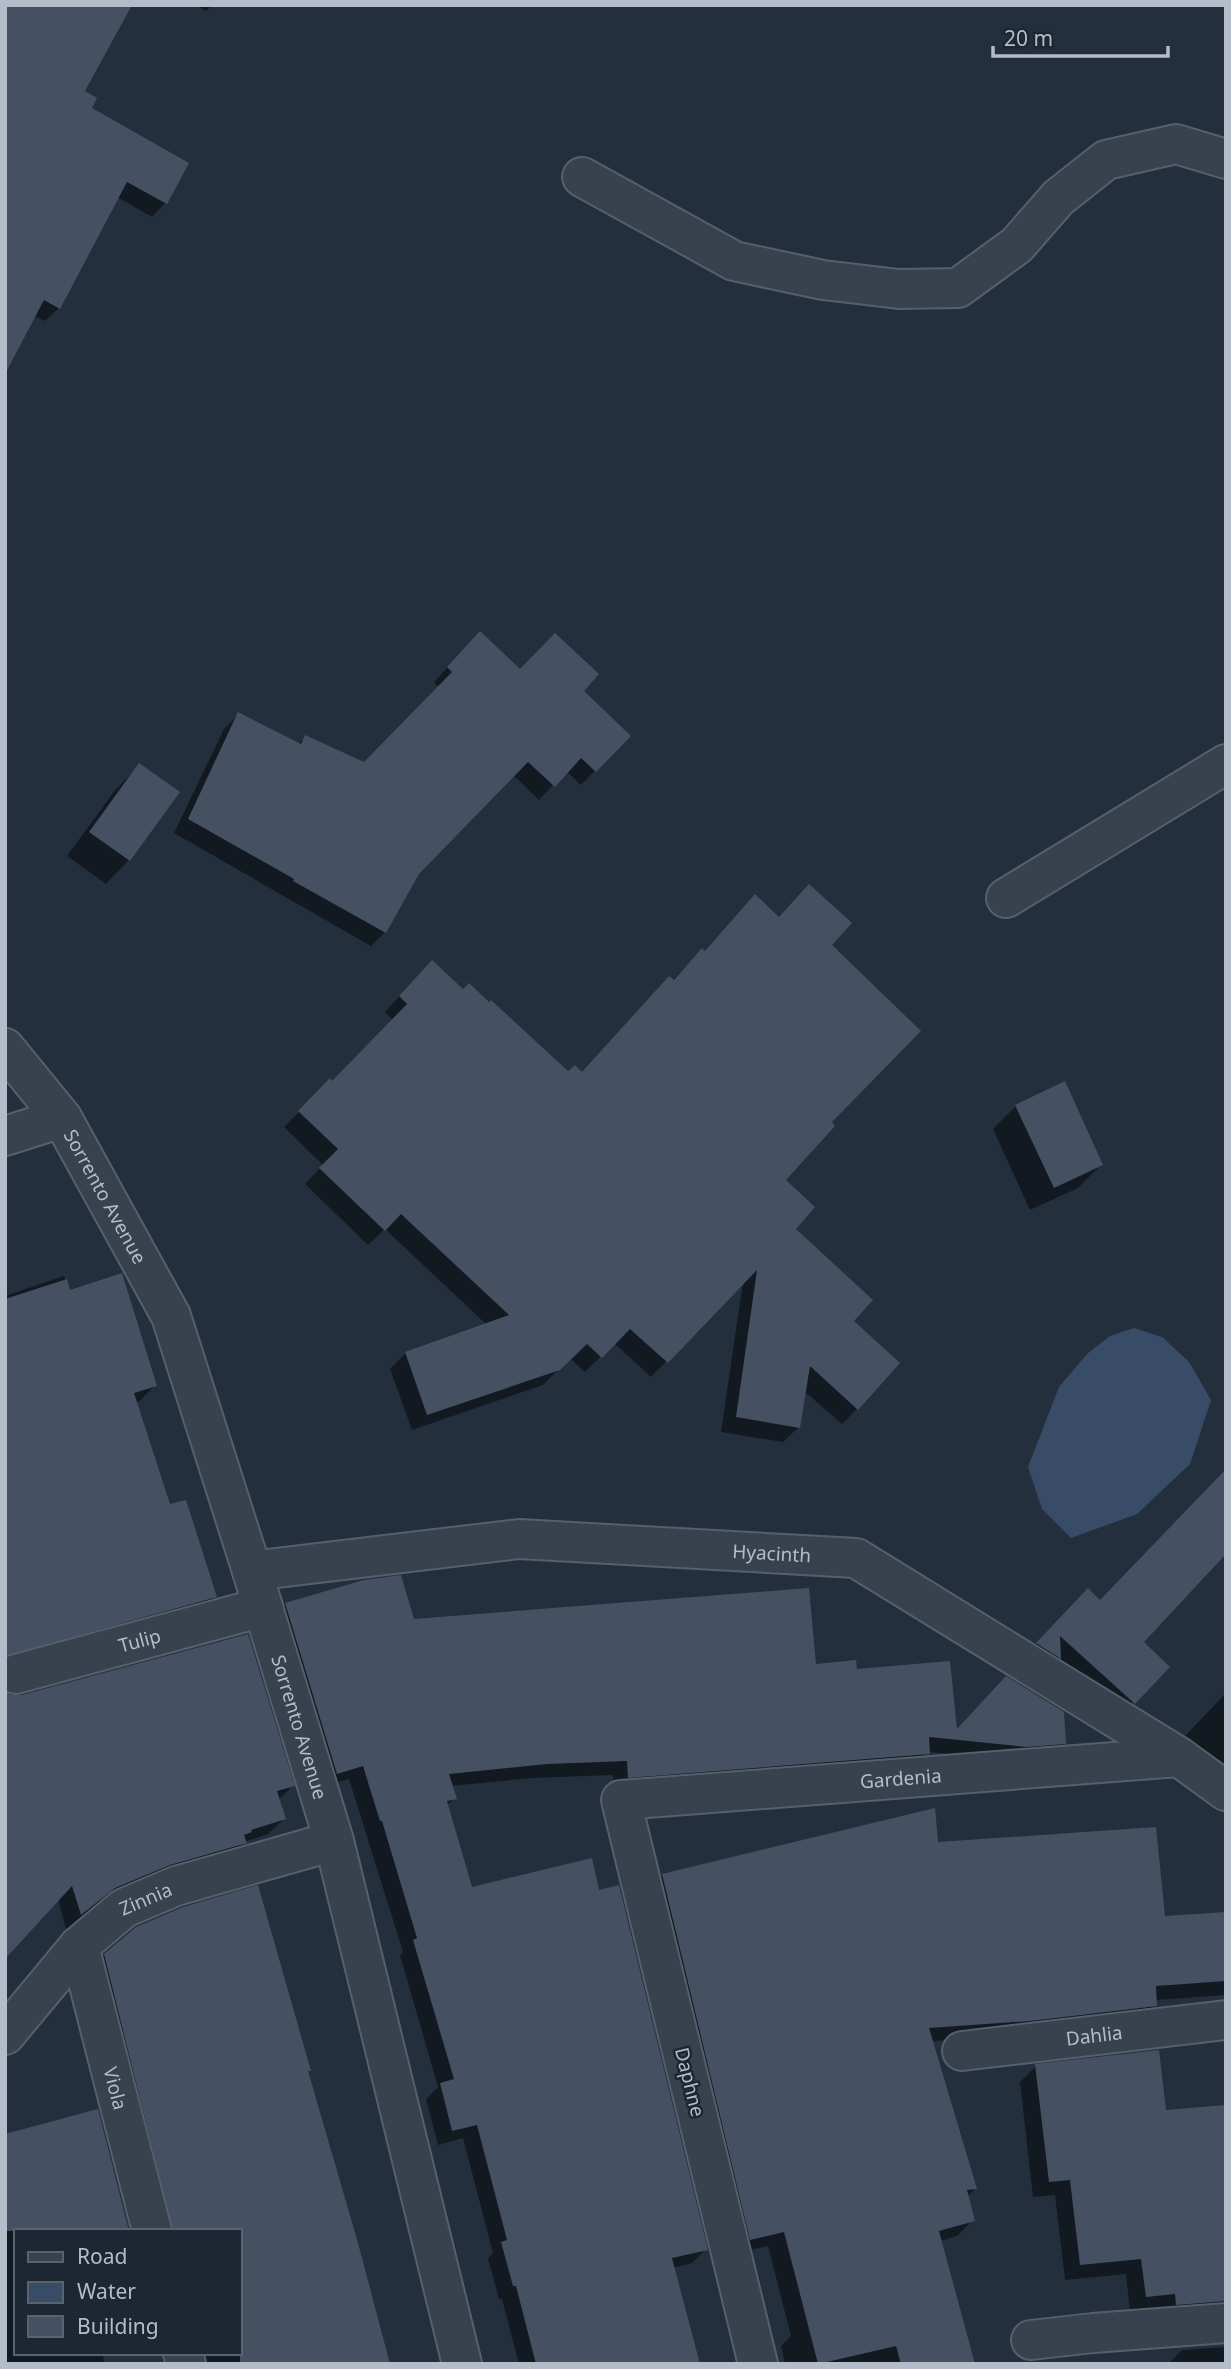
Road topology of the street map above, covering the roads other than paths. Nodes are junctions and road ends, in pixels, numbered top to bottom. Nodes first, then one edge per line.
1 (1226, 159) edge
2 (582, 177) dead end
3 (1226, 764) edge
4 (1006, 898) dead end
5 (5, 1048) edge
6 (62, 1118) junction
7 (5, 1136) edge
8 (252, 1571) junction
9 (263, 1607) junction
10 (16, 1674) dead end
11 (1179, 1757) junction
12 (1226, 1791) edge
13 (621, 1800) joint
14 (334, 1842) junction
15 (79, 1946) junction
16 (1226, 2020) edge
17 (5, 2035) edge
18 (962, 2051) dead end
19 (151, 2229) edge
20 (1226, 2323) edge
21 (1031, 2340) dead end
22 (462, 2364) edge
23 (758, 2364) edge

1 - 2 street
3 - 4 street
5 - 6 street, Sorrento Avenue
6 - 7 street
6 - 8 street, Sorrento Avenue
8 - 9 street, Sorrento Avenue
8 - 11 street, Hyacinth
9 - 10 street, Tulip
9 - 14 street, Sorrento Avenue
11 - 12 street, Hyacinth
11 - 13 street, Gardenia
13 - 23 street, Daphne
14 - 15 street, Zinnia
14 - 22 street, Sorrento Avenue
15 - 17 street, Zinnia
15 - 19 street, Viola
16 - 18 street, Dahlia
20 - 21 street

